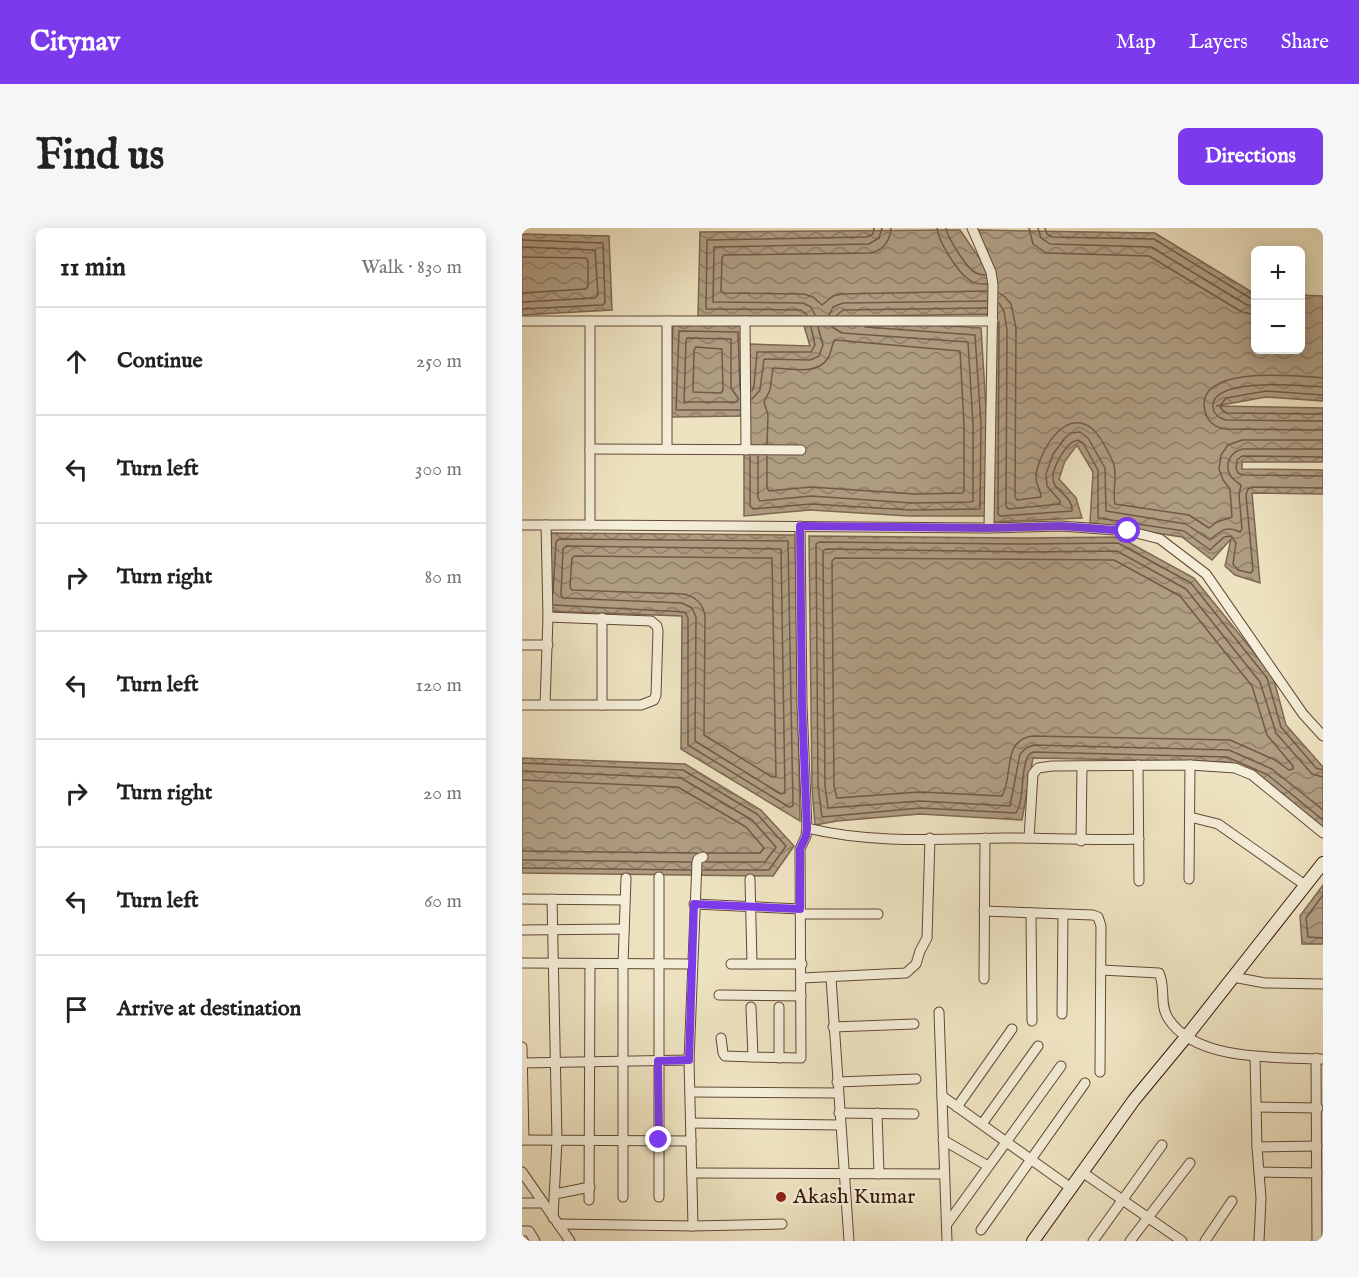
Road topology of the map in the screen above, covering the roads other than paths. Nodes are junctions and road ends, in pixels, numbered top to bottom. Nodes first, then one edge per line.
1 (972, 228) edge
2 (522, 321) edge
3 (590, 321) junction
4 (667, 321) junction
5 (745, 321) junction
6 (993, 321) junction
7 (590, 449) junction
8 (667, 449) junction
9 (746, 450) junction
10 (801, 450) dead end
11 (522, 525) edge
12 (546, 525) junction
13 (590, 525) junction
14 (800, 526) junction
15 (989, 528) junction
16 (548, 617) junction
17 (602, 618) junction
18 (522, 645) edge
19 (548, 645) junction
20 (522, 705) edge
21 (545, 705) junction
22 (602, 705) junction
23 (1323, 736) edge
24 (1138, 765) junction
25 (1190, 765) junction
26 (1082, 766) junction
27 (1190, 817) junction
28 (807, 832) junction
29 (1323, 834) edge
30 (930, 838) junction
31 (985, 838) junction
32 (1029, 838) junction
33 (1139, 839) junction
34 (1081, 841) junction
35 (703, 857) dead end
36 (1323, 863) edge
37 (658, 877) dead end
38 (626, 878) dead end
39 (750, 879) dead end
40 (1188, 879) dead end
41 (1139, 881) dead end
42 (1305, 885) junction
43 (522, 899) edge
44 (552, 899) junction
45 (625, 900) junction
46 (694, 904) junction
47 (750, 907) junction
48 (984, 911) junction
49 (800, 912) junction
50 (1031, 913) junction
51 (878, 914) dead end
52 (1063, 914) junction
53 (553, 929) junction
54 (624, 929) junction
55 (522, 930) edge
56 (522, 963) edge
57 (555, 963) junction
58 (590, 964) junction
59 (623, 964) junction
60 (659, 964) junction
61 (692, 964) junction
62 (731, 964) dead end
63 (752, 964) junction
64 (802, 964) junction
65 (1101, 970) junction
66 (1233, 977) junction
67 (802, 978) junction
68 (831, 978) junction
69 (984, 979) dead end
70 (1323, 984) edge
71 (719, 995) dead end
72 (801, 996) junction
73 (752, 1007) dead end
74 (779, 1007) dead end
75 (939, 1012) dead end
76 (1062, 1014) dead end
77 (1032, 1022) dead end
78 (914, 1024) dead end
79 (833, 1027) junction
80 (1012, 1029) dead end
81 (1186, 1037) junction
82 (722, 1038) dead end
83 (1038, 1046) dead end
84 (522, 1047) edge
85 (753, 1057) junction
86 (1255, 1057) junction
87 (779, 1058) junction
88 (1319, 1058) edge
89 (689, 1060) junction
90 (623, 1061) junction
91 (658, 1061) junction
92 (556, 1062) junction
93 (590, 1062) junction
94 (522, 1063) edge
95 (1061, 1066) dead end
96 (1100, 1072) dead end
97 (916, 1079) dead end
98 (837, 1082) junction
99 (1084, 1083) dead end
100 (690, 1092) junction
101 (838, 1093) junction
102 (942, 1096) junction
103 (957, 1107) junction
104 (1257, 1107) junction
105 (1318, 1108) junction
106 (839, 1113) junction
107 (877, 1113) junction
108 (914, 1114) dead end
109 (691, 1123) junction
110 (982, 1124) junction
111 (840, 1125) junction
112 (523, 1140) edge
113 (557, 1140) junction
114 (591, 1140) junction
115 (623, 1140) junction
116 (659, 1140) junction
117 (943, 1140) junction
118 (691, 1141) junction
119 (1006, 1142) junction
120 (1162, 1145) dead end
121 (1317, 1146) junction
122 (1257, 1147) junction
123 (1320, 1158) edge
124 (1029, 1159) junction
125 (1190, 1163) dead end
126 (988, 1166) junction
127 (522, 1172) edge
128 (1083, 1172) junction
129 (692, 1173) junction
130 (1259, 1173) junction
131 (1317, 1173) junction
132 (879, 1174) junction
133 (944, 1174) junction
134 (845, 1175) junction
135 (590, 1187) junction
136 (1071, 1188) junction
137 (555, 1194) junction
138 (623, 1197) dead end
139 (658, 1197) dead end
140 (590, 1200) dead end
141 (1123, 1200) junction
142 (1232, 1201) dead end
143 (522, 1203) edge
144 (543, 1203) junction
145 (1148, 1217) junction
146 (556, 1221) junction
147 (782, 1224) dead end
148 (947, 1224) junction
149 (693, 1226) junction
150 (981, 1230) dead end
151 (522, 1231) edge
152 (1169, 1237) edge
153 (535, 1241) edge
154 (570, 1241) edge
155 (849, 1241) edge
156 (947, 1241) edge
157 (1033, 1241) edge
158 (1093, 1241) edge
159 (1130, 1241) edge
160 (1182, 1241) edge
161 (1205, 1241) edge
162 (1259, 1241) edge
163 (1317, 1241) edge

1 - 6 street
2 - 3 street
3 - 4 street
3 - 7 street
4 - 5 street
4 - 8 street
5 - 6 street
5 - 9 street
6 - 15 street
7 - 8 street
7 - 13 street
8 - 9 street
9 - 10 street
11 - 12 street
12 - 13 street
12 - 16 street
13 - 14 street
14 - 15 street
14 - 28 street
15 - 23 street
16 - 17 street
16 - 19 street
17 - 22 street
17 - 22 street
18 - 19 street
19 - 21 street
20 - 21 street
21 - 22 street
24 - 25 street
24 - 26 street
24 - 33 street
25 - 27 street
25 - 29 street
26 - 32 street
26 - 34 street
27 - 40 street
27 - 42 street
28 - 30 street
28 - 49 street
30 - 31 street
30 - 68 street
31 - 32 street
31 - 48 street
32 - 34 street
33 - 34 street
33 - 41 street
35 - 46 street
36 - 42 street
37 - 60 street
38 - 45 street
39 - 47 street
42 - 66 street
43 - 44 street
44 - 45 street
44 - 53 street
45 - 54 street
46 - 47 street
46 - 61 street
47 - 49 street
47 - 63 street
48 - 50 street
48 - 69 street
49 - 51 street
49 - 64 street
50 - 52 street
50 - 77 street
52 - 65 street
52 - 76 street
53 - 54 street
53 - 55 street
53 - 57 street
54 - 59 street
56 - 57 street
57 - 58 street
57 - 92 street
58 - 59 street
58 - 93 street
59 - 60 street
59 - 90 street
60 - 61 street
60 - 91 street
61 - 89 street
62 - 63 street
63 - 64 street
64 - 67 street
65 - 81 street
65 - 96 street
66 - 70 street
66 - 81 street
67 - 68 street
67 - 72 street
68 - 79 street
71 - 72 street
72 - 87 street
73 - 85 street
74 - 87 street
75 - 102 street
78 - 79 street
79 - 98 street
80 - 103 street
81 - 86 street
81 - 128 street
82 - 85 street
83 - 110 street
84 - 94 street
85 - 87 street
86 - 88 street
86 - 104 street
88 - 105 street
89 - 91 street
89 - 100 street
90 - 91 street
90 - 93 street
90 - 115 street
91 - 116 street
92 - 93 street
92 - 94 street
92 - 113 street
93 - 114 street
94 - 112 street
95 - 119 street
97 - 98 street
98 - 101 street
99 - 124 street
100 - 101 street
100 - 109 street
101 - 106 street
102 - 103 street
102 - 117 street
103 - 110 street
104 - 105 street
104 - 122 street
105 - 121 street
106 - 107 street
106 - 111 street
107 - 108 street
107 - 132 street
109 - 111 street
109 - 118 street
110 - 119 street
111 - 134 street
112 - 113 street
113 - 114 street
113 - 137 street
114 - 115 street
114 - 135 street
115 - 116 street
115 - 138 street
116 - 118 street
116 - 139 street
117 - 126 street
117 - 133 street
118 - 129 street
119 - 124 street
119 - 126 street
120 - 141 street
121 - 122 street
121 - 123 street
122 - 130 street
123 - 131 street
124 - 136 street
124 - 150 street
125 - 145 street
126 - 148 street
127 - 144 street
128 - 136 street
128 - 141 street
129 - 134 street
129 - 149 street
130 - 131 street
130 - 162 street
131 - 163 street
132 - 133 street
132 - 134 street
133 - 148 street
134 - 155 street
135 - 137 street
135 - 140 street
136 - 157 street
137 - 146 street
141 - 145 street
141 - 158 street
142 - 161 street
143 - 144 street
144 - 146 street
145 - 152 street
145 - 159 street
146 - 149 street
146 - 154 street
147 - 149 street
148 - 156 street
151 - 153 street
152 - 160 street

